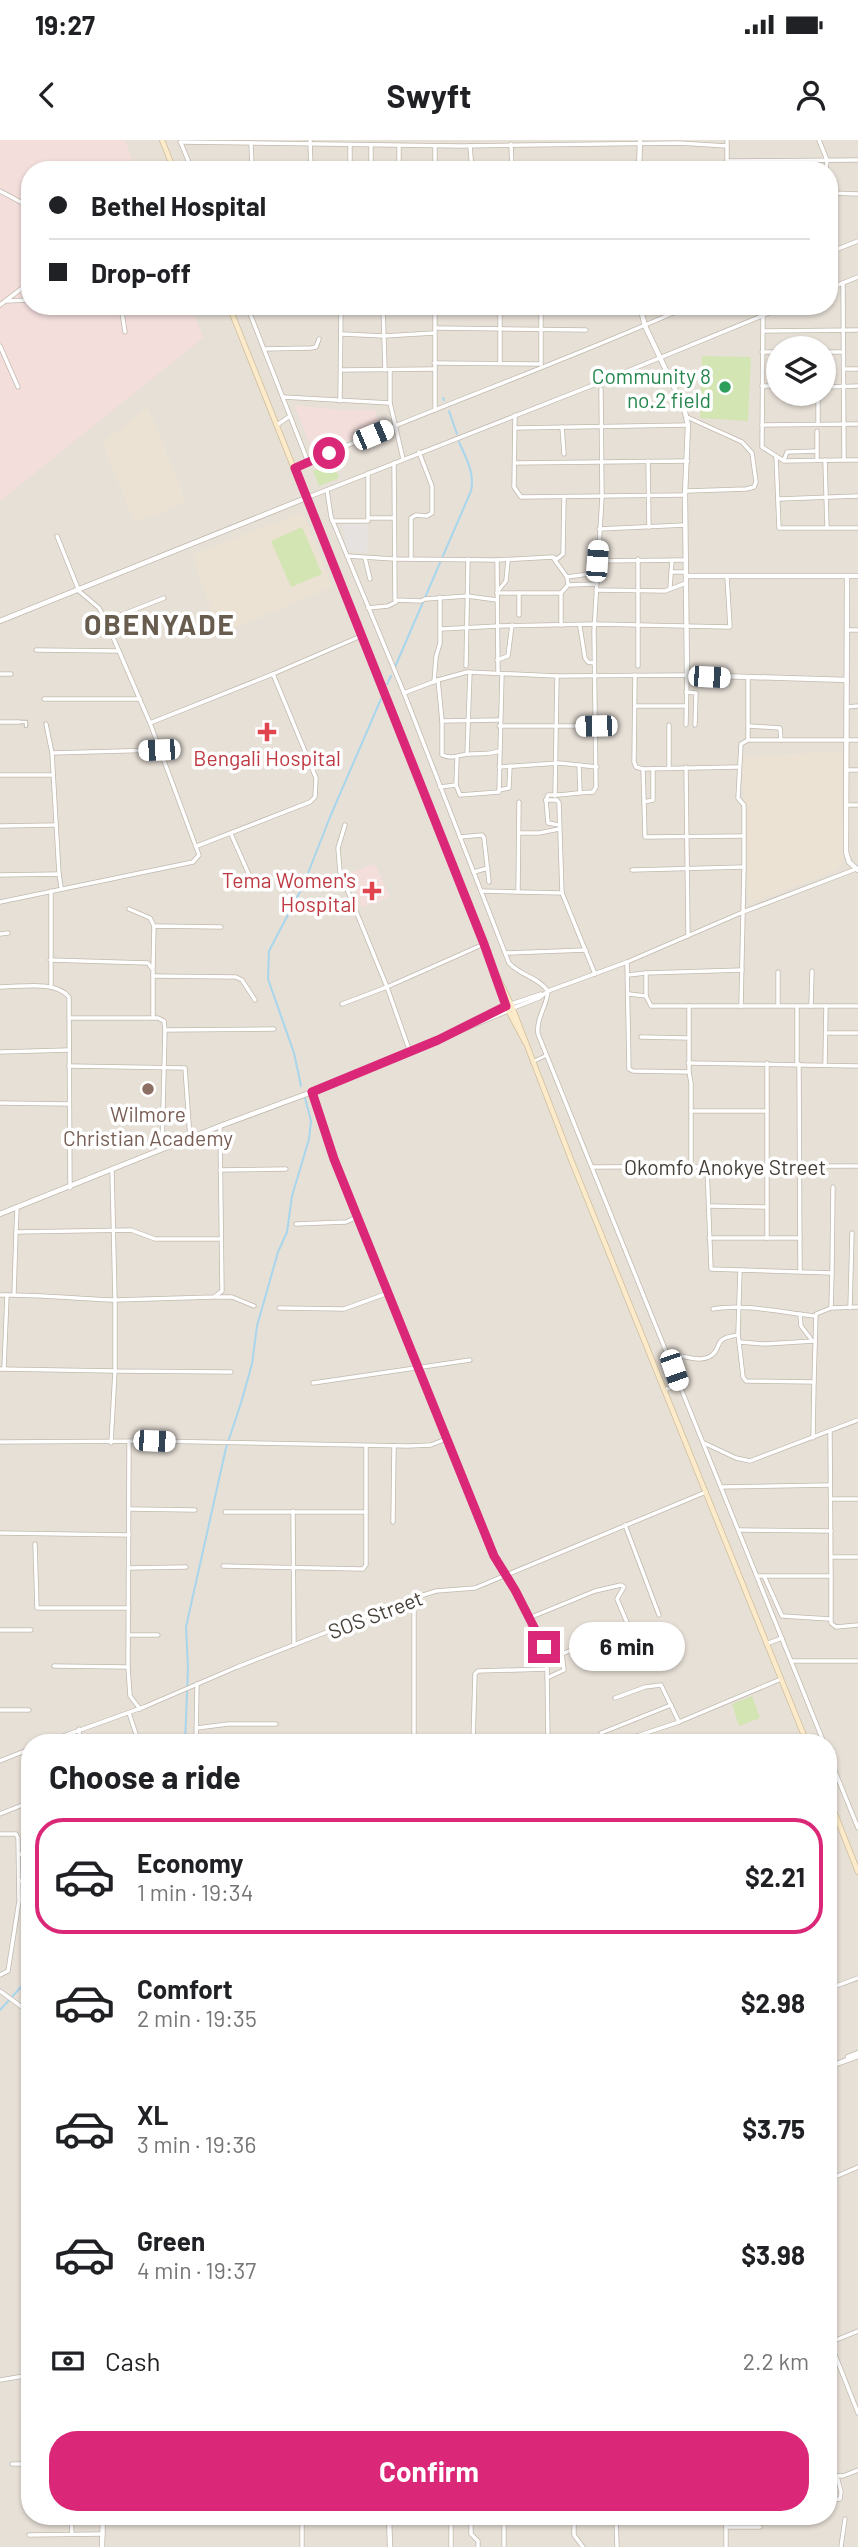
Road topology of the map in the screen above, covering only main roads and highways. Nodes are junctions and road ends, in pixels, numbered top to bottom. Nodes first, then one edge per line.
1 (162, 140) edge
2 (170, 161) edge
3 (233, 315) edge
4 (803, 1734) edge
5 (837, 1820) edge
6 (858, 1872) edge

1 - 2 main road
3 - 4 main road
5 - 6 main road

